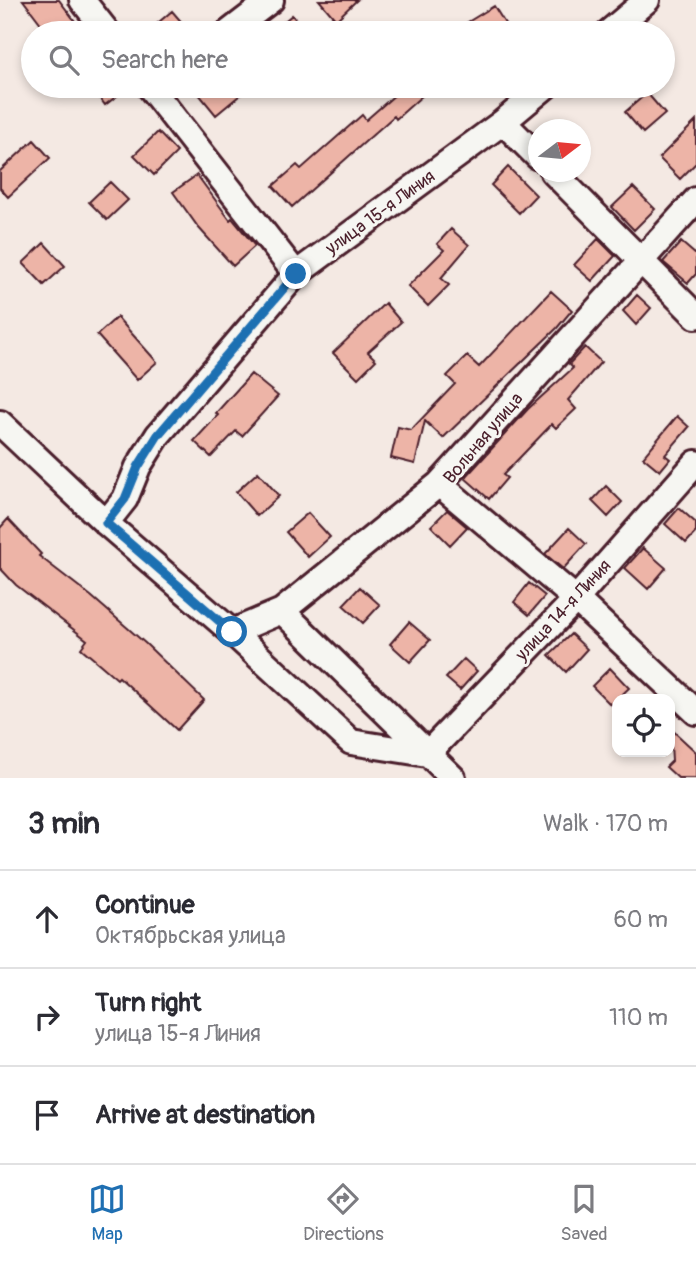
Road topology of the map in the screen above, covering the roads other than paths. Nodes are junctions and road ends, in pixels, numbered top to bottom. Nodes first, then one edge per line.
1 (82, 0) edge
2 (271, 0) edge
3 (647, 0) edge
4 (99, 21) edge
5 (244, 21) edge
6 (622, 21) edge
7 (162, 98) edge
8 (532, 98) edge
9 (503, 122) junction
10 (528, 148) edge
11 (562, 182) edge
12 (696, 200) edge
13 (640, 259) junction
14 (296, 274) junction
15 (696, 316) edge
16 (0, 423) edge
17 (696, 463) edge
18 (439, 484) junction
19 (106, 523) junction
20 (576, 599) junction
21 (282, 611) junction
22 (232, 632) junction
23 (696, 712) edge
24 (427, 754) junction
25 (453, 778) edge

1 - 4 street
2 - 5 street
3 - 6 street
7 - 14 street
8 - 9 street, улица 15-я Линия
9 - 10 street
9 - 14 street, улица 15-я Линия
11 - 13 street
12 - 13 street, Вольная улица
13 - 15 street
13 - 18 street, Вольная улица
14 - 19 street, улица 15-я Линия
16 - 19 street
17 - 20 street, улица 14-я Линия
18 - 20 street, Вольная улица
18 - 21 street
19 - 22 street
20 - 23 street, Вольная улица
20 - 24 street, улица 14-я Линия
21 - 22 street
21 - 24 street
22 - 24 street
24 - 25 street

